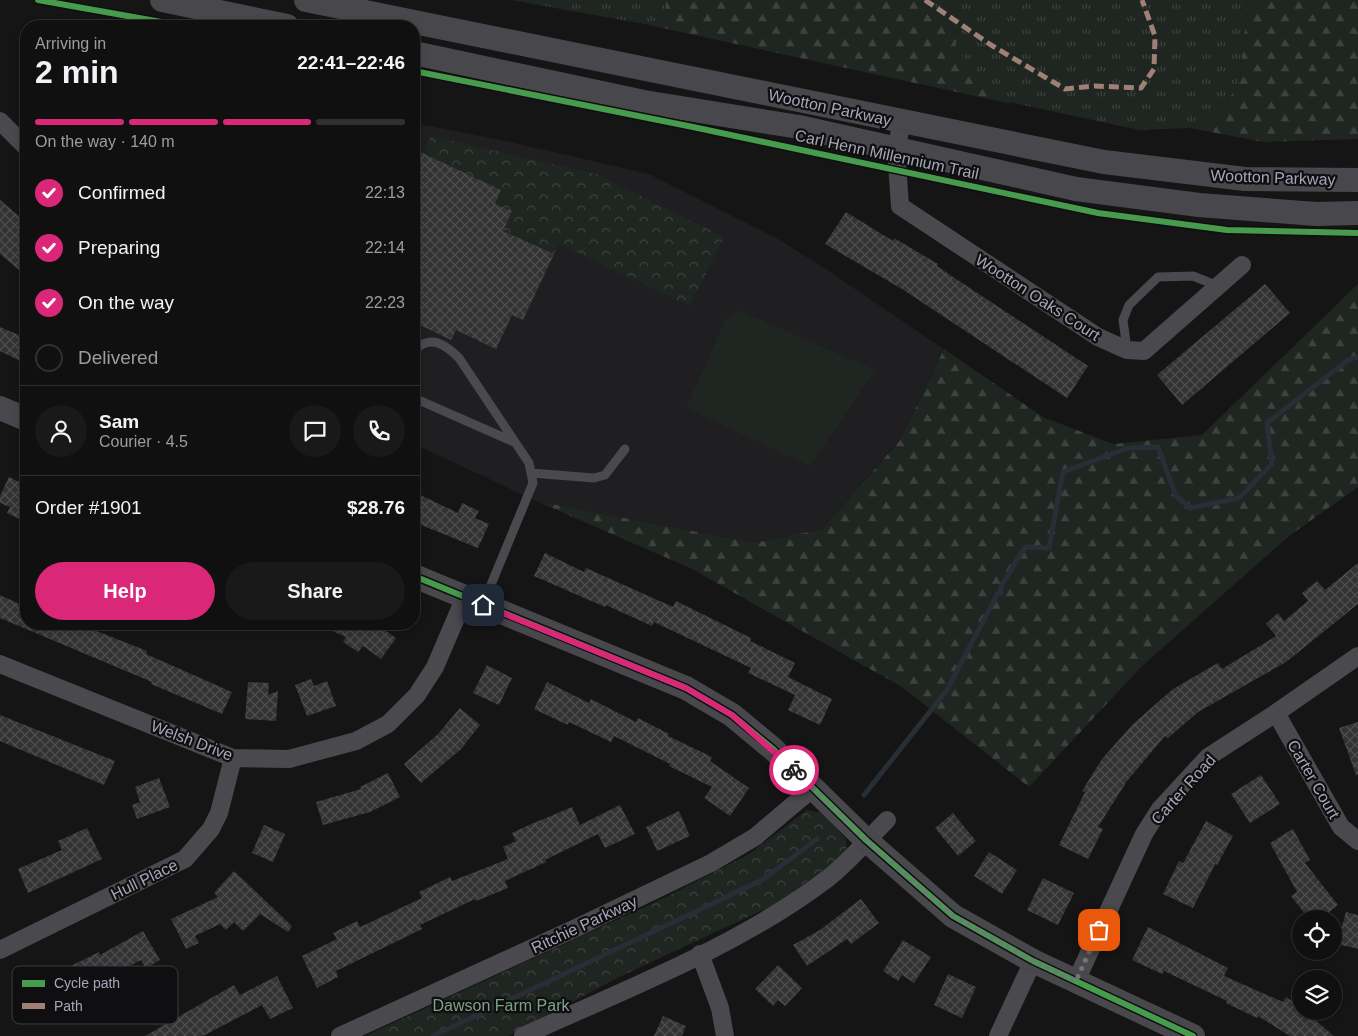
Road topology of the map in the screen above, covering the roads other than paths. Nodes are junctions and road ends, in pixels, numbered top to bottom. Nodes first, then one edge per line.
1 (162, 0) edge
2 (306, 0) edge
3 (258, 20) edge
4 (405, 20) edge
5 (420, 23) edge
6 (420, 54) edge
7 (0, 121) edge
8 (902, 121) junction
9 (20, 141) edge
10 (896, 150) junction
11 (1358, 180) edge
12 (1358, 213) edge
13 (1242, 266) dead end
14 (1218, 286) junction
15 (420, 345) edge
16 (1127, 350) junction
17 (420, 401) edge
18 (0, 408) edge
19 (20, 416) edge
20 (515, 442) junction
21 (625, 449) dead end
22 (531, 473) junction
23 (420, 578) edge
24 (474, 601) junction
25 (1358, 656) edge
26 (0, 664) edge
27 (1276, 713) junction
28 (233, 758) junction
29 (813, 788) junction
30 (887, 820) dead end
31 (866, 840) junction
32 (1358, 841) edge
33 (0, 950) edge
34 (700, 954) junction
35 (1033, 961) junction
36 (1076, 981) junction
37 (340, 1036) edge
38 (524, 1036) edge
39 (725, 1036) edge
40 (998, 1036) edge
41 (1193, 1036) edge

1 - 3 main road
2 - 4 main road, Wootton Parkway
5 - 8 main road, Wootton Parkway
6 - 10 main road, Wootton Parkway
7 - 9 street
8 - 10 street, Wootton Oaks Court
8 - 11 main road, Wootton Parkway
10 - 12 main road, Wootton Parkway
10 - 16 street, Wootton Oaks Court
13 - 14 street
14 - 16 street
14 - 16 lane
15 - 20 lane
17 - 20 lane
18 - 19 main road
20 - 22 lane
21 - 22 lane
22 - 24 lane
23 - 24 main road
24 - 28 street, Welsh Drive
24 - 29 main road
25 - 27 street, Carter Road
26 - 28 street, Welsh Drive
27 - 32 street, Carter Court
27 - 36 street, Carter Road
28 - 33 street, Hull Place
29 - 31 main road
29 - 37 street, Ritchie Parkway
30 - 31 street
31 - 34 street
31 - 35 main road
34 - 38 street
34 - 39 street
35 - 36 main road
35 - 40 street
36 - 41 main road

